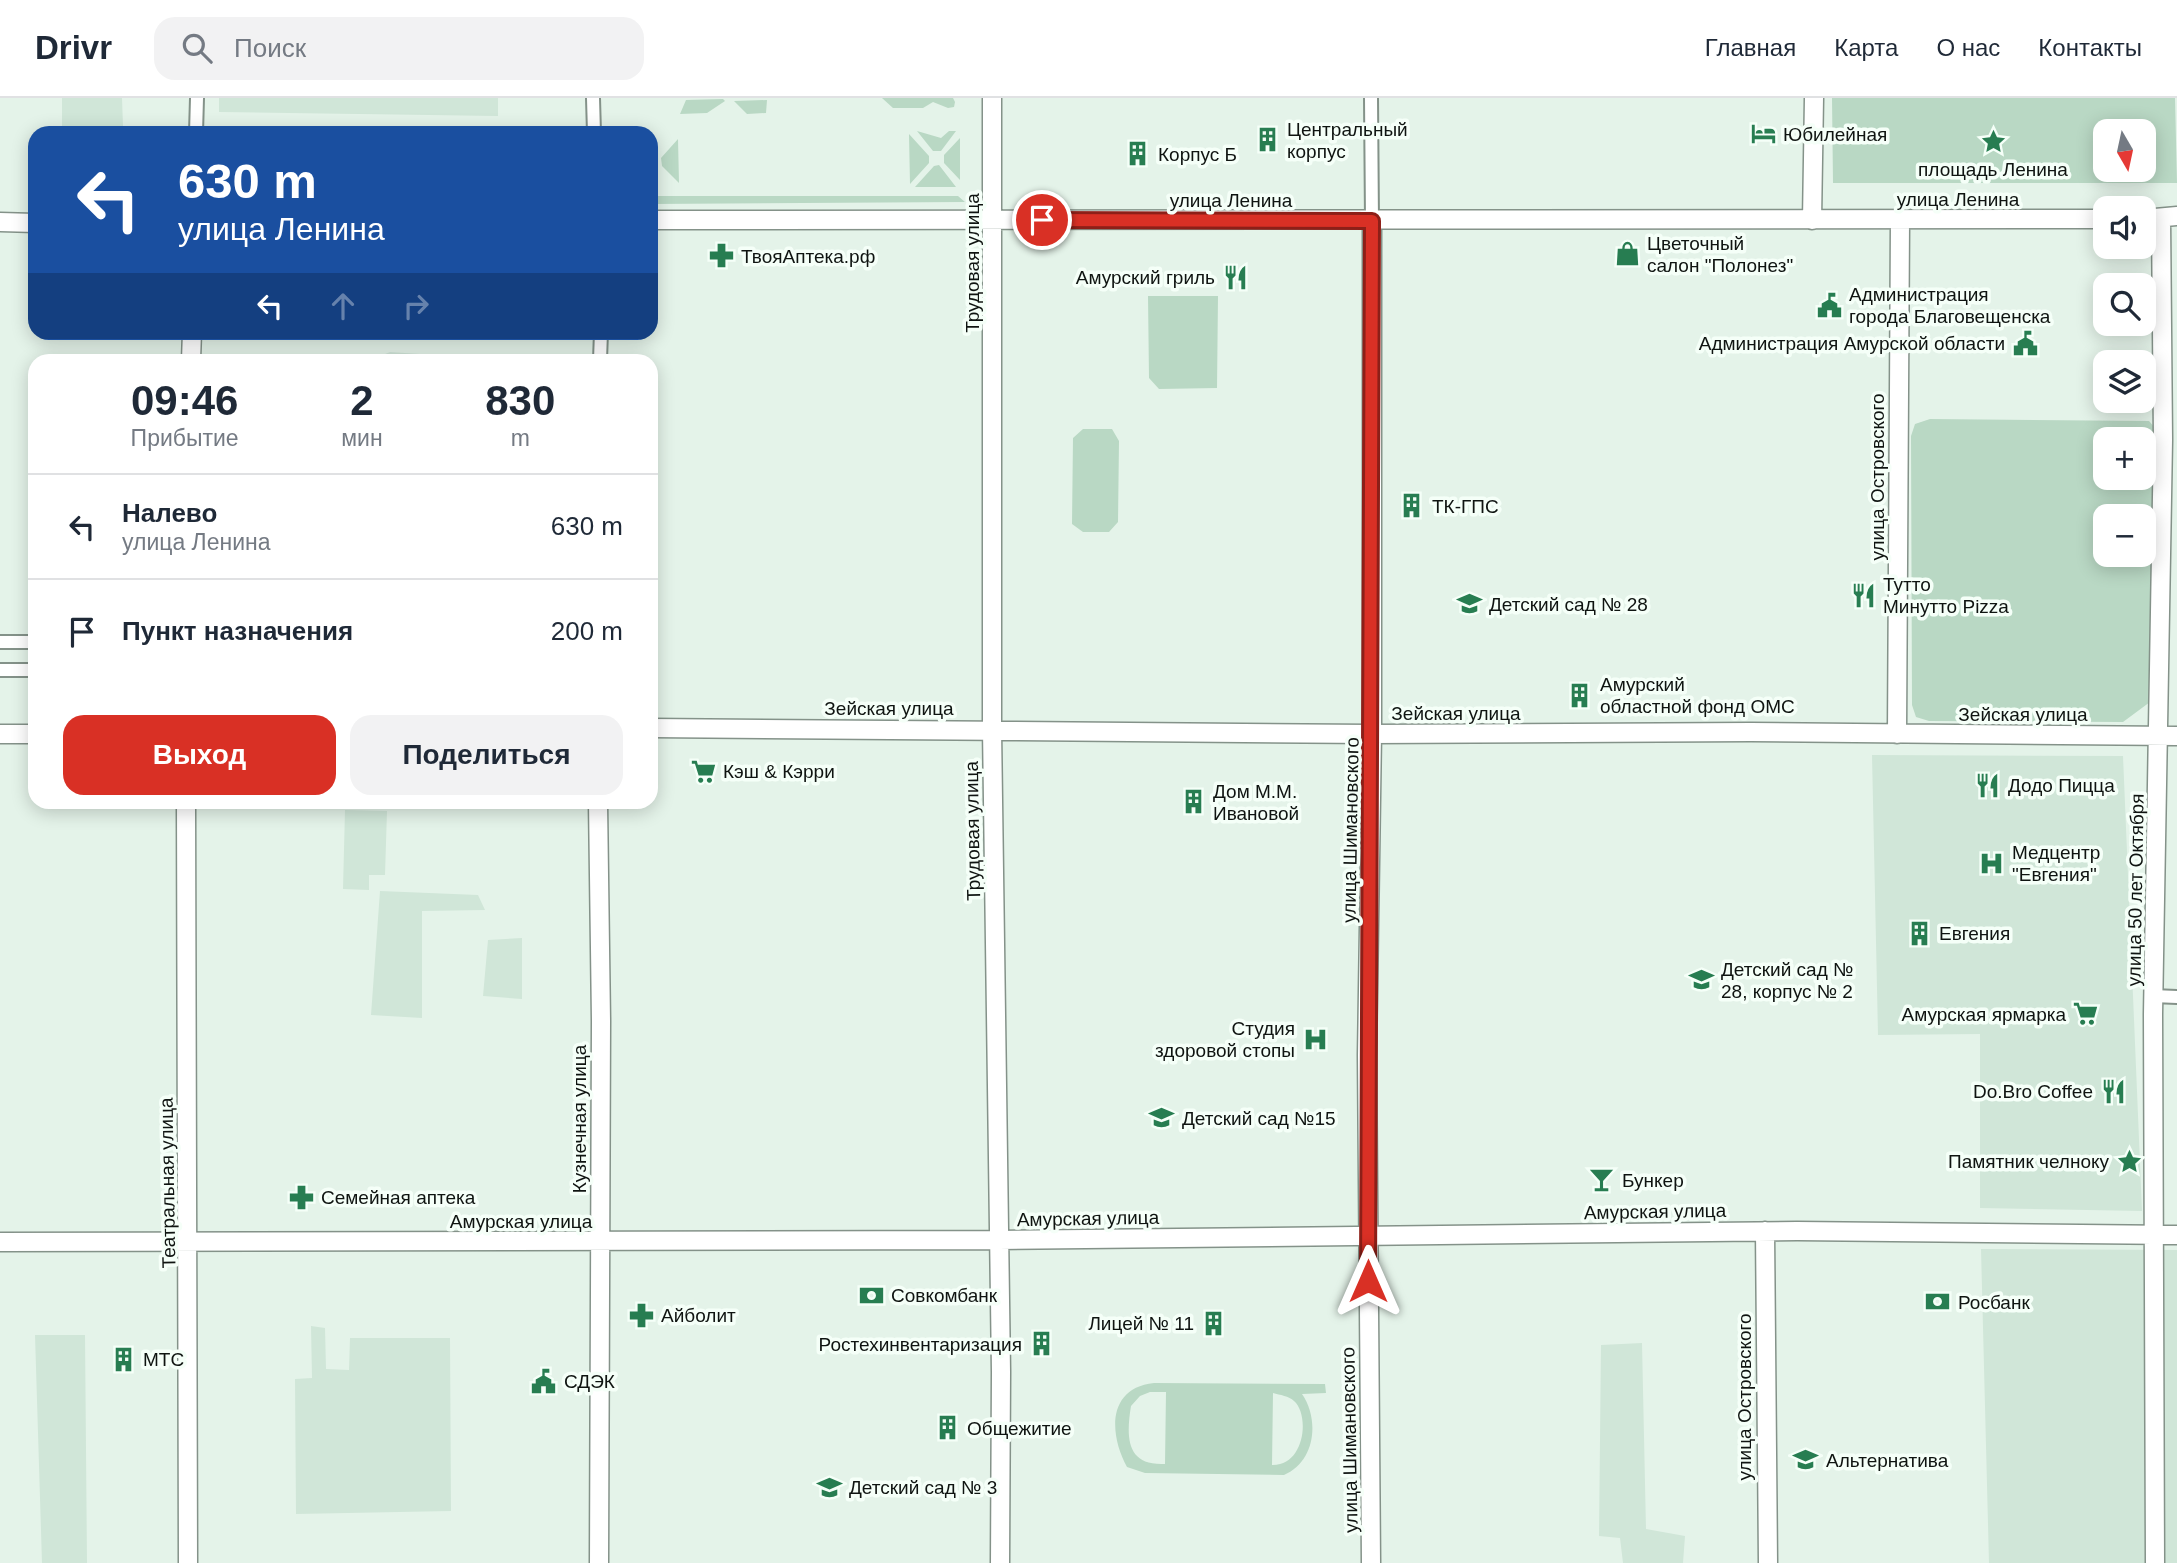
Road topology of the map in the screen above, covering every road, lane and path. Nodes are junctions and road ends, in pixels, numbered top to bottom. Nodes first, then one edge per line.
1 (197, 98) edge
2 (593, 98) edge
3 (992, 98) edge
4 (1371, 98) edge
5 (1814, 98) edge
6 (197, 126) edge
7 (594, 126) edge
8 (2161, 218) edge
9 (2093, 219) edge
10 (658, 220) edge
11 (994, 220) junction
12 (1812, 220) junction
13 (1372, 221) junction
14 (1900, 221) junction
15 (0, 222) edge
16 (28, 223) edge
17 (0, 642) edge
18 (28, 642) edge
19 (0, 670) edge
20 (28, 670) edge
21 (658, 728) edge
22 (992, 729) junction
23 (0, 734) edge
24 (28, 734) edge
25 (1373, 734) junction
26 (1897, 734) junction
27 (2158, 736) junction
28 (2177, 736) edge
29 (186, 809) edge
30 (598, 809) edge
31 (2153, 996) junction
32 (2177, 997) edge
33 (1765, 1231) junction
34 (1368, 1235) junction
35 (2153, 1235) junction
36 (2177, 1235) edge
37 (999, 1240) junction
38 (0, 1242) edge
39 (600, 1242) junction
40 (189, 1244) junction
41 (188, 1563) edge
42 (598, 1563) edge
43 (1000, 1563) edge
44 (1371, 1563) edge
45 (1768, 1563) edge
46 (2155, 1563) edge

1 - 6 street
2 - 7 street
3 - 11 street, Трудовая улица
4 - 13 street, улица Шимановского
5 - 12 street
8 - 27 street, улица 50 лет Октября
9 - 14 street, улица Ленина
10 - 11 street, улица Ленина
11 - 13 street, улица Ленина
11 - 22 street, Трудовая улица
12 - 13 street, улица Ленина
12 - 14 street, улица Ленина
13 - 25 street, улица Шимановского
14 - 26 street, улица Островского
15 - 16 street
17 - 18 street
19 - 20 street
21 - 22 street, Зейская улица
22 - 25 street, Зейская улица
22 - 37 street, Трудовая улица
23 - 24 street
25 - 26 street, Зейская улица
25 - 34 street, улица Шимановского
26 - 27 street, Зейская улица
27 - 28 street, Зейская улица
27 - 31 street, улица 50 лет Октября
29 - 40 street, Театральная улица
30 - 39 street, Кузнечная улица
31 - 32 street
31 - 35 street, улица 50 лет Октября
33 - 34 street, Амурская улица
33 - 35 street, Амурская улица
33 - 45 street, улица Островского
34 - 37 street, Амурская улица
34 - 44 street, улица Шимановского
35 - 36 street, Амурская улица
35 - 46 street, улица 50 лет Октября
37 - 39 street, Амурская улица
37 - 43 street, Трудовая улица
38 - 40 street, Амурская улица
39 - 40 street, Амурская улица
39 - 42 street, Кузнечная улица
40 - 41 street, Театральная улица

